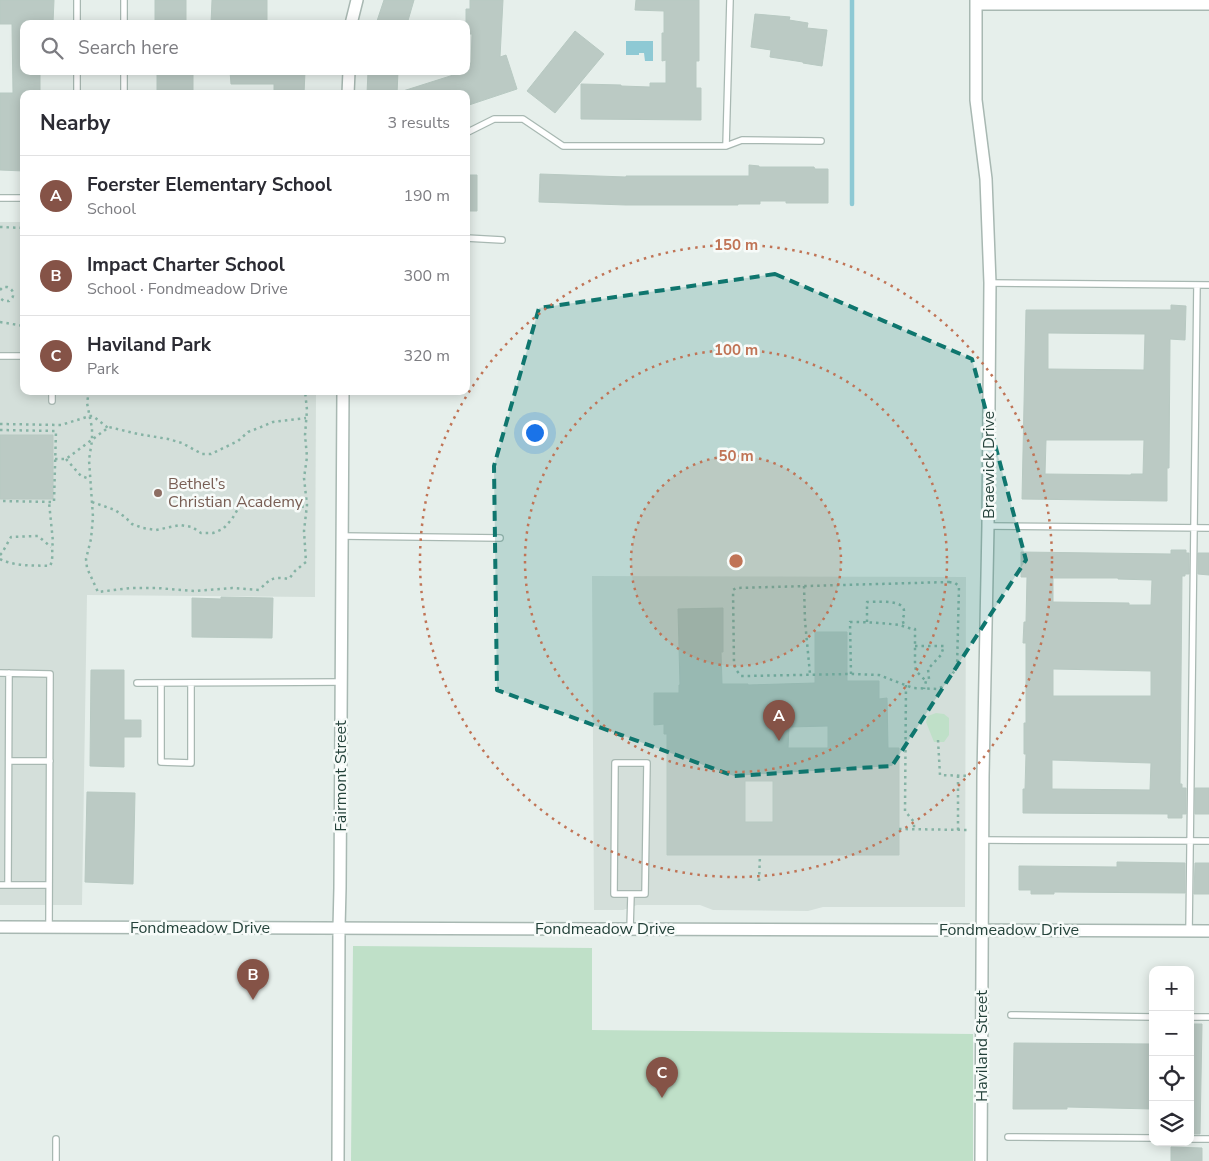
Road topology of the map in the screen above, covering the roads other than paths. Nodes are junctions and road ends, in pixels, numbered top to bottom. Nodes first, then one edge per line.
1 (77, 0) edge
2 (124, 0) edge
3 (357, 0) edge
4 (730, 0) edge
5 (976, 2) edge
6 (1209, 4) edge
7 (77, 20) edge
8 (124, 20) edge
9 (352, 20) edge
10 (77, 75) edge
11 (124, 75) edge
12 (349, 75) edge
13 (77, 90) edge
14 (124, 90) edge
15 (348, 90) edge
16 (470, 131) edge
17 (821, 141) dead end
18 (726, 146) junction
19 (0, 198) edge
20 (20, 198) edge
21 (470, 238) edge
22 (502, 240) dead end
23 (990, 284) junction
24 (1197, 285) junction
25 (1209, 285) edge
26 (0, 356) edge
27 (20, 356) edge
28 (52, 395) edge
29 (343, 395) edge
30 (52, 402) dead end
31 (988, 526) junction
32 (1194, 528) junction
33 (1209, 528) edge
34 (342, 536) junction
35 (500, 538) dead end
36 (0, 673) edge
37 (9, 673) junction
38 (342, 682) junction
39 (137, 683) dead end
40 (161, 683) junction
41 (191, 683) junction
42 (9, 760) junction
43 (50, 760) junction
44 (983, 835) junction
45 (1190, 841) junction
46 (1209, 841) edge
47 (0, 885) edge
48 (8, 885) junction
49 (49, 885) junction
50 (631, 895) junction
51 (0, 927) edge
52 (49, 927) junction
53 (339, 928) junction
54 (630, 929) junction
55 (983, 930) junction
56 (1189, 931) junction
57 (1209, 931) edge
58 (1011, 1015) dead end
59 (1149, 1016) edge
60 (1194, 1017) edge
61 (1209, 1017) edge
62 (1008, 1137) dead end
63 (1149, 1138) edge
64 (56, 1139) dead end
65 (1194, 1139) edge
66 (1209, 1139) edge
67 (56, 1161) edge
68 (338, 1161) edge
69 (982, 1161) edge

1 - 7 lane
2 - 8 lane
3 - 9 street
4 - 18 lane
5 - 6 street
5 - 23 street, Braewick Drive
10 - 13 lane
11 - 14 lane
12 - 15 street
16 - 18 lane
17 - 18 lane
19 - 20 lane
21 - 22 lane
23 - 24 lane
23 - 31 street, Braewick Drive
24 - 25 lane
24 - 32 lane
26 - 27 lane
28 - 30 lane
29 - 34 street, Fairmont Street
31 - 32 lane
31 - 44 street, Braewick Drive
32 - 33 lane
32 - 45 lane
34 - 35 lane
34 - 38 street, Fairmont Street
36 - 37 lane
37 - 42 lane
37 - 43 lane
38 - 41 lane
38 - 53 street, Fairmont Street
39 - 40 lane
40 - 41 lane
40 - 41 lane
42 - 43 lane
42 - 48 lane
43 - 49 lane
44 - 45 lane
44 - 55 street, Braewick Drive
45 - 46 lane
45 - 56 lane
47 - 48 lane
48 - 49 lane
49 - 52 lane
50 - 50 lane
50 - 54 lane
51 - 52 street, Fondmeadow Drive
52 - 53 street, Fondmeadow Drive
53 - 54 street, Fondmeadow Drive
53 - 68 street, Fairmont Street
54 - 55 street, Fondmeadow Drive
55 - 56 street, Fondmeadow Drive
55 - 69 street, Haviland Street
56 - 57 street, Fondmeadow Drive
58 - 59 lane
60 - 61 lane
62 - 63 lane
64 - 67 lane
65 - 66 lane

